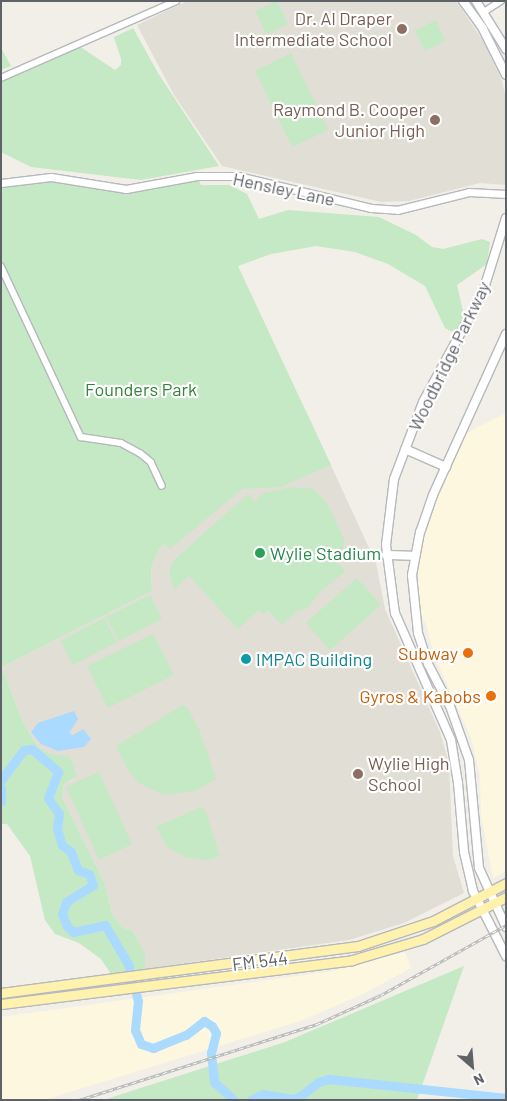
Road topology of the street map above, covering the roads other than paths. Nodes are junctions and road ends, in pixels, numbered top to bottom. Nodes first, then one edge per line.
1 (176, 1) edge
2 (476, 1) edge
3 (501, 1) edge
4 (465, 4) edge
5 (484, 12) junction
6 (506, 49) edge
7 (504, 64) edge
8 (506, 75) edge
9 (1, 78) edge
10 (1, 182) edge
11 (506, 194) edge
12 (506, 218) edge
13 (1, 266) edge
14 (506, 334) edge
15 (405, 449) junction
16 (446, 467) junction
17 (162, 486) dead end
18 (386, 555) junction
19 (414, 556) junction
20 (428, 664) junction
21 (418, 668) junction
22 (462, 736) junction
23 (451, 740) junction
24 (474, 819) junction
25 (460, 820) junction
26 (506, 882) edge
27 (488, 892) junction
28 (506, 897) edge
29 (477, 898) junction
30 (494, 903) junction
31 (482, 909) junction
32 (506, 927) edge
33 (506, 956) edge
34 (284, 958) junction
35 (286, 971) junction
36 (1, 993) edge
37 (1, 1004) edge

1 - 9 street
2 - 4 main road
2 - 5 main road
3 - 5 street
4 - 7 main road
5 - 6 main road
7 - 8 main road
10 - 11 street, Hensley Lane
12 - 15 main road, Woodbridge Parkway
13 - 17 street
14 - 16 main road
15 - 16 main road
15 - 18 main road, Woodbridge Parkway
16 - 19 main road
18 - 19 main road
18 - 21 main road, Woodbridge Parkway
19 - 20 main road
20 - 21 main road
20 - 22 main road
21 - 23 main road, Woodbridge Parkway
22 - 23 main road
22 - 24 main road
23 - 25 main road, Woodbridge Parkway
24 - 25 main road
24 - 27 main road
25 - 29 main road, Woodbridge Parkway
26 - 27 main road, FM 544 / FM 544
27 - 29 main road, FM 544 / FM 544
27 - 30 main road
28 - 30 main road, FM 544 / FM 544
29 - 31 main road, Woodbridge Parkway
29 - 34 main road, FM 544 / FM 544
30 - 31 main road, FM 544 / FM 544
30 - 32 main road
31 - 33 main road, Woodbridge Parkway
31 - 35 main road, FM 544 / FM 544
34 - 35 main road
34 - 36 main road, FM 544 / FM 544
35 - 37 main road, FM 544 / FM 544

